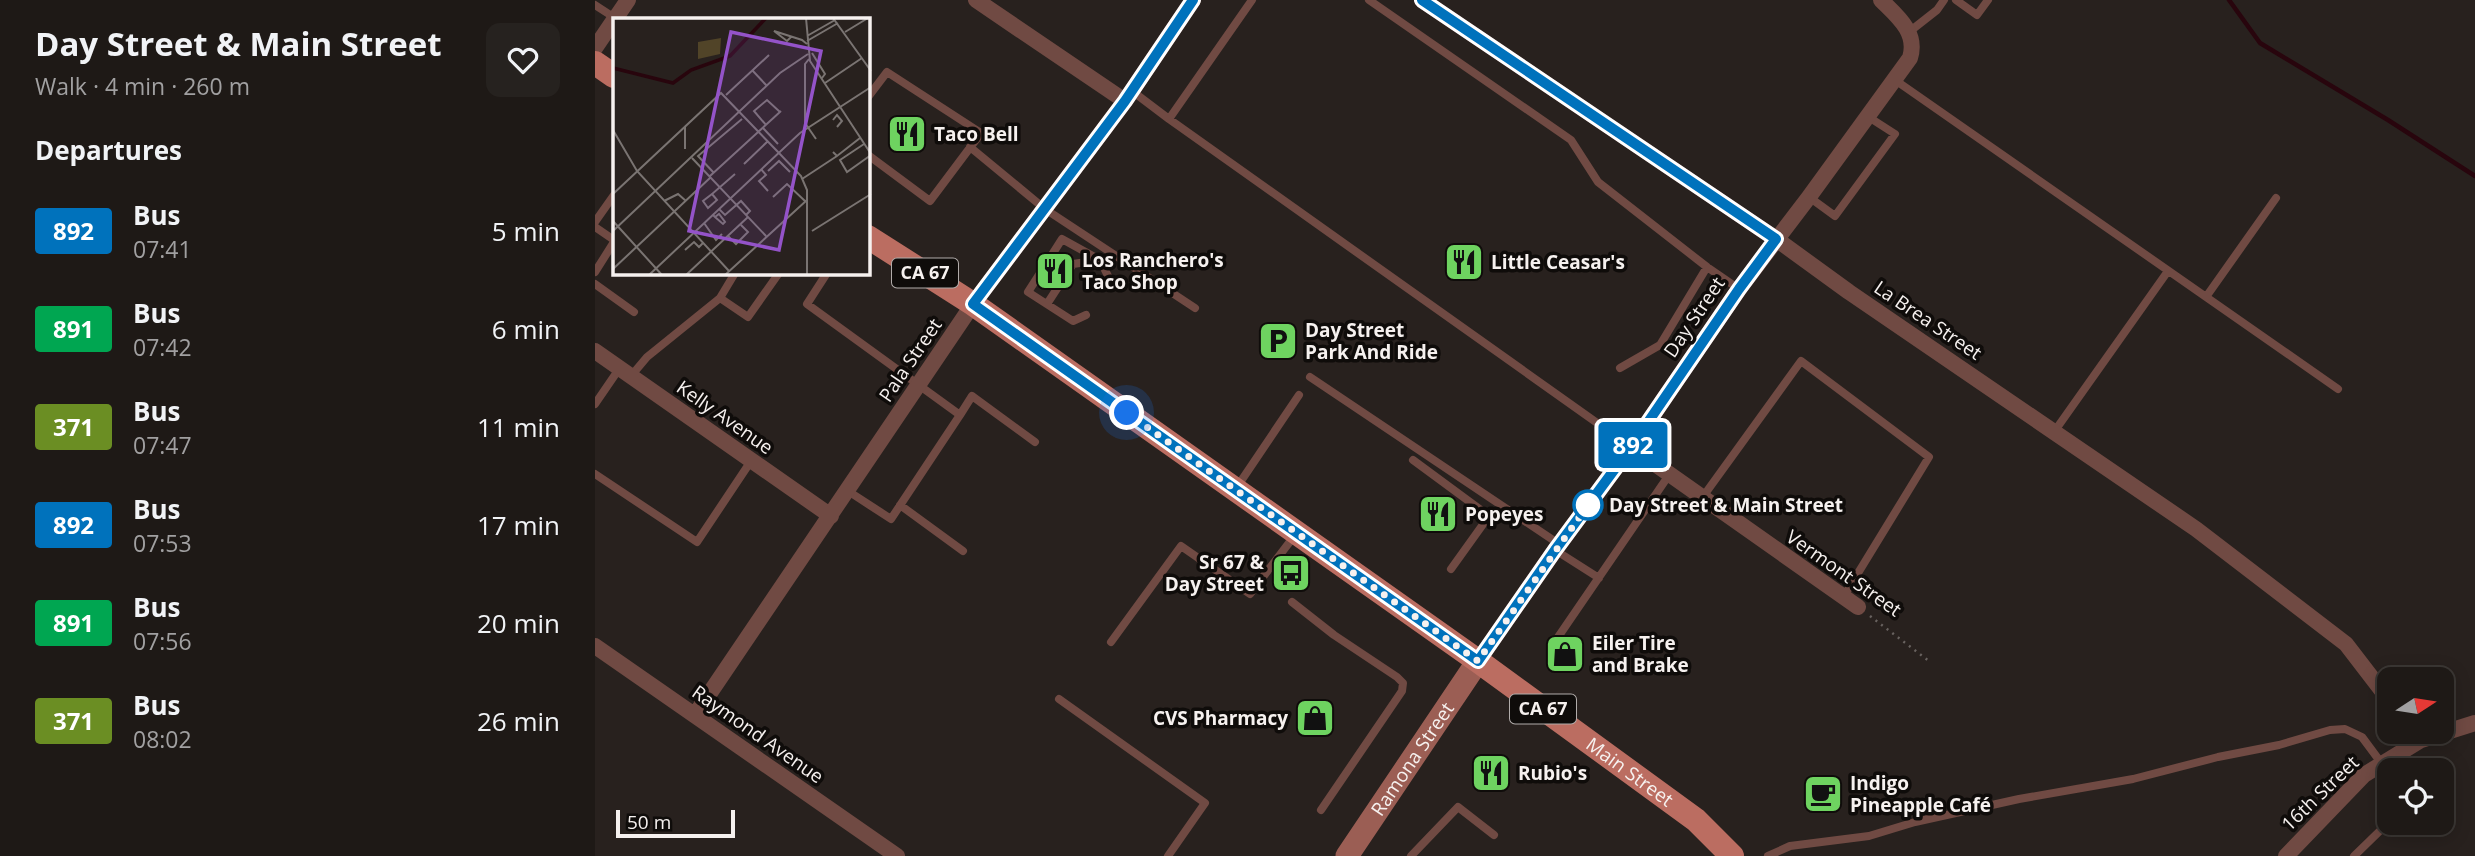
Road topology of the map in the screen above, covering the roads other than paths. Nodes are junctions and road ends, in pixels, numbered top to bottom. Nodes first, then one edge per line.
1 (628, 0) edge
2 (976, 0) edge
3 (1193, 0) edge
4 (1252, 0) edge
5 (1369, 0) edge
6 (1422, 0) edge
7 (1881, 0) edge
8 (1944, 0) edge
9 (1956, 0) edge
10 (1988, 0) edge
11 (595, 5) edge
12 (614, 18) edge
13 (616, 18) edge
14 (613, 22) edge
15 (1909, 32) junction
16 (595, 48) edge
17 (595, 63) edge
18 (613, 75) edge
19 (1895, 80) junction
20 (870, 94) edge
21 (1129, 96) junction
22 (1867, 116) junction
23 (1168, 119) junction
24 (969, 147) junction
25 (870, 156) edge
26 (613, 197) edge
27 (1809, 197) junction
28 (2276, 198) dead end
29 (1045, 209) junction
30 (595, 225) edge
31 (870, 238) edge
32 (1776, 239) junction
33 (613, 240) edge
34 (613, 243) edge
35 (1100, 260) junction
36 (1707, 268) junction
37 (2168, 271) junction
38 (595, 272) edge
39 (734, 275) edge
40 (778, 275) edge
41 (826, 275) edge
42 (1110, 280) dead end
43 (595, 284) edge
44 (1739, 289) junction
45 (2206, 296) junction
46 (720, 298) junction
47 (973, 304) junction
48 (1047, 304) junction
49 (1195, 308) dead end
50 (634, 312) dead end
51 (1086, 315) dead end
52 (595, 351) edge
53 (1620, 368) dead end
54 (624, 373) junction
55 (1310, 377) dead end
56 (919, 385) junction
57 (2338, 389) dead end
58 (1299, 395) dead end
59 (595, 404) edge
60 (960, 415) junction
61 (2054, 432) junction
62 (1035, 442) dead end
63 (1631, 447) junction
64 (1413, 460) dead end
65 (751, 461) junction
66 (595, 474) edge
67 (1669, 475) junction
68 (1235, 490) junction
69 (848, 491) junction
70 (1702, 498) junction
71 (900, 505) junction
72 (831, 516) junction
73 (1297, 533) junction
74 (1557, 547) junction
75 (963, 551) dead end
76 (1451, 569) dead end
77 (1599, 578) junction
78 (1844, 596) junction
79 (1292, 602) dead end
80 (1858, 607) road end
81 (1111, 642) dead end
82 (1554, 643) dead end
83 (595, 646) edge
84 (1478, 661) junction
85 (2377, 684) edge
86 (1059, 699) dead end
87 (695, 715) junction
88 (2475, 723) edge
89 (2454, 728) edge
90 (2408, 744) edge
91 (2378, 758) edge
92 (2390, 758) edge
93 (2377, 767) edge
94 (1321, 810) dead end
95 (2377, 834) edge
96 (1494, 835) dead end
97 (897, 856) edge
98 (1168, 856) edge
99 (1347, 856) edge
100 (1411, 856) edge
101 (1732, 856) edge
102 (1768, 856) edge
103 (2286, 856) edge
104 (2354, 856) edge

1 - 13 street
2 - 21 street
3 - 21 street, Pala Street
4 - 23 lane
5 - 36 lane
6 - 32 street, La Brea Street
7 - 15 street
8 - 15 lane
9 - 10 lane
11 - 12 lane
14 - 16 street
15 - 19 street, Day Street
17 - 18 main road
19 - 22 street, Day Street
19 - 37 lane
20 - 24 lane
21 - 23 lane
21 - 29 street, Pala Street
22 - 27 street, Day Street
22 - 27 lane
23 - 63 lane
24 - 25 lane
24 - 29 lane
26 - 30 lane
27 - 32 street, Day Street
28 - 45 lane
29 - 47 street, Pala Street
29 - 49 lane
30 - 33 lane
31 - 47 main road, Main Street / CA 67
32 - 44 street, Day Street
32 - 61 street, La Brea Street
34 - 38 lane
35 - 42 lane
35 - 48 lane
35 - 48 lane
36 - 44 lane
36 - 53 lane
37 - 45 lane
37 - 61 lane
39 - 46 lane
40 - 46 lane
41 - 56 lane
43 - 50 lane
44 - 63 street, Day Street
45 - 57 lane
46 - 54 lane
47 - 56 street, Pala Street
47 - 68 main road, Main Street / CA 67
48 - 51 lane
52 - 54 street, Kelly Avenue
54 - 59 lane
54 - 65 street, Kelly Avenue
55 - 74 lane
56 - 60 lane
56 - 69 street, Pala Street
58 - 68 lane
60 - 62 lane
60 - 71 lane
61 - 85 street, La Brea Street
63 - 67 street, Vermont Street
63 - 74 street, Day Street
64 - 76 lane
65 - 66 lane
65 - 72 street, Kelly Avenue
67 - 70 street, Vermont Street
67 - 77 lane
68 - 73 main road, Main Street / CA 67
69 - 71 lane
69 - 72 street, Pala Street
70 - 78 street, Vermont Street
70 - 78 lane
71 - 75 lane
72 - 87 street, Pala Street
73 - 81 lane
73 - 84 main road, Main Street / CA 67
74 - 77 lane
74 - 84 street, Day Street
77 - 82 lane
78 - 80 street, Vermont Street
79 - 94 lane
83 - 87 street, Raymond Avenue
84 - 99 main road, Ramona Street
84 - 101 main road, Main Street / CA 67
86 - 98 lane
87 - 97 street, Raymond Avenue
88 - 89 street
90 - 92 street, 16th Street
91 - 102 lane
93 - 103 street, 16th Street
95 - 104 lane
96 - 100 lane

